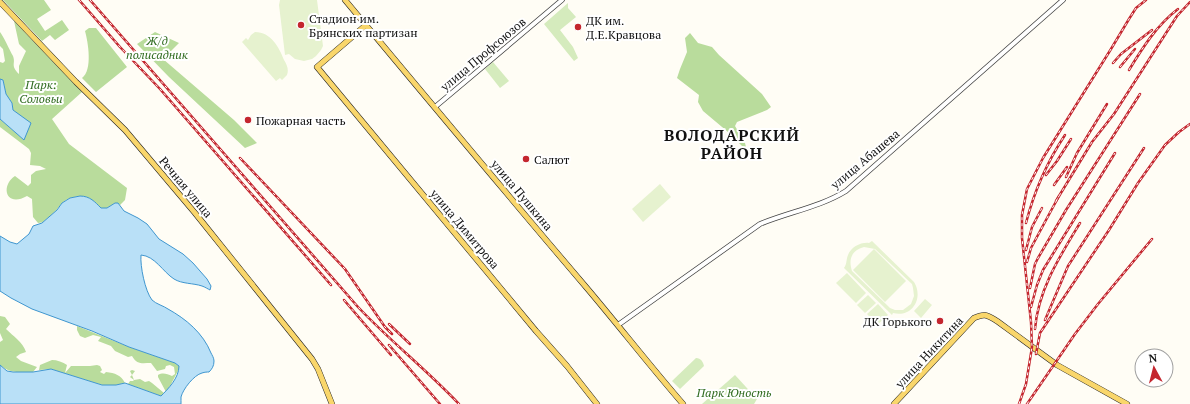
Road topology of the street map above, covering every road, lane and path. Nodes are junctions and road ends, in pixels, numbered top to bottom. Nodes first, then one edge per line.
1 (345, 0) edge
2 (562, 0) edge
3 (1063, 0) edge
4 (0, 2) edge
5 (366, 25) junction
6 (435, 107) junction
7 (618, 325) junction
8 (332, 404) edge
9 (597, 404) edge
10 (683, 404) edge
11 (894, 404) edge
12 (1127, 404) edge

1 - 5 main road, улица Пушкина
2 - 6 street, улица Профсоюзов
3 - 7 street, улица Абашева
4 - 8 main road, Речная улица
5 - 6 main road, улица Пушкина
5 - 9 main road, улица Димитрова
6 - 7 main road, улица Пушкина
7 - 10 main road, улица Пушкина
11 - 12 main road, улица Никитина

